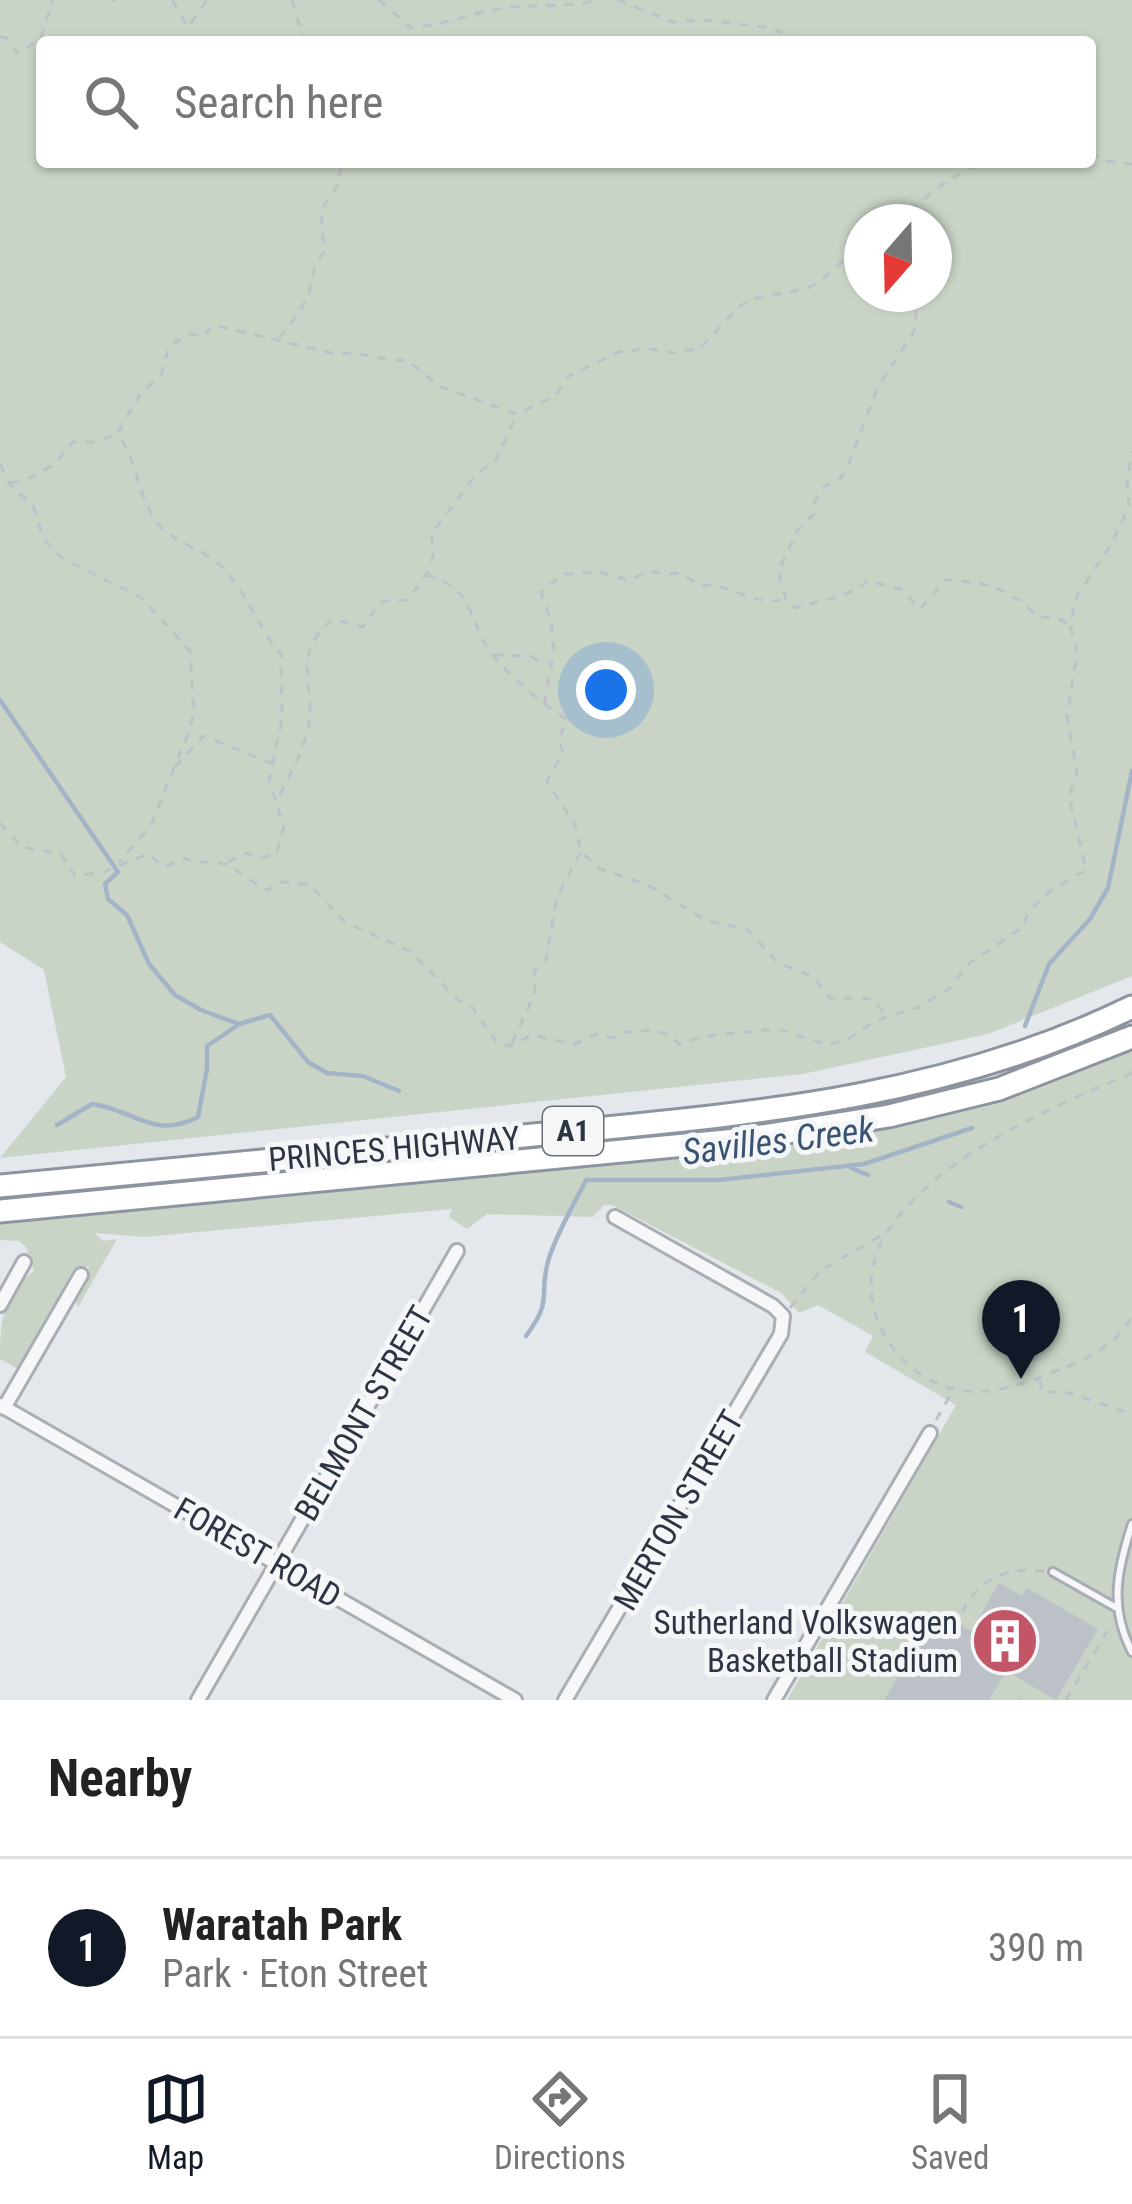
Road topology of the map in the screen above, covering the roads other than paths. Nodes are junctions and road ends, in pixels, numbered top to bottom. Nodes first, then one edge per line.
1 (1132, 1007) edge
2 (1132, 1036) edge
3 (0, 1186) edge
4 (0, 1211) edge
5 (615, 1217) dead end
6 (457, 1251) dead end
7 (24, 1262) dead end
8 (81, 1275) dead end
9 (0, 1305) edge
10 (2, 1406) edge
11 (930, 1432) road end
12 (1132, 1524) edge
13 (276, 1564) junction
14 (1053, 1572) road end
15 (1116, 1611) junction
16 (1132, 1652) edge
17 (198, 1700) edge
18 (515, 1700) edge
19 (565, 1700) edge
20 (773, 1700) edge

1 - 3 highway, PRINCES HIGHWAY / A1
2 - 4 highway, PRINCES HIGHWAY / A1
5 - 19 street, MERTON STREET
6 - 13 street, BELMONT STREET
7 - 9 street
8 - 10 street
10 - 13 street, FOREST ROAD
11 - 20 street
12 - 15 lane
13 - 17 street, BELMONT STREET
13 - 18 street, FOREST ROAD
14 - 15 lane
15 - 16 lane

